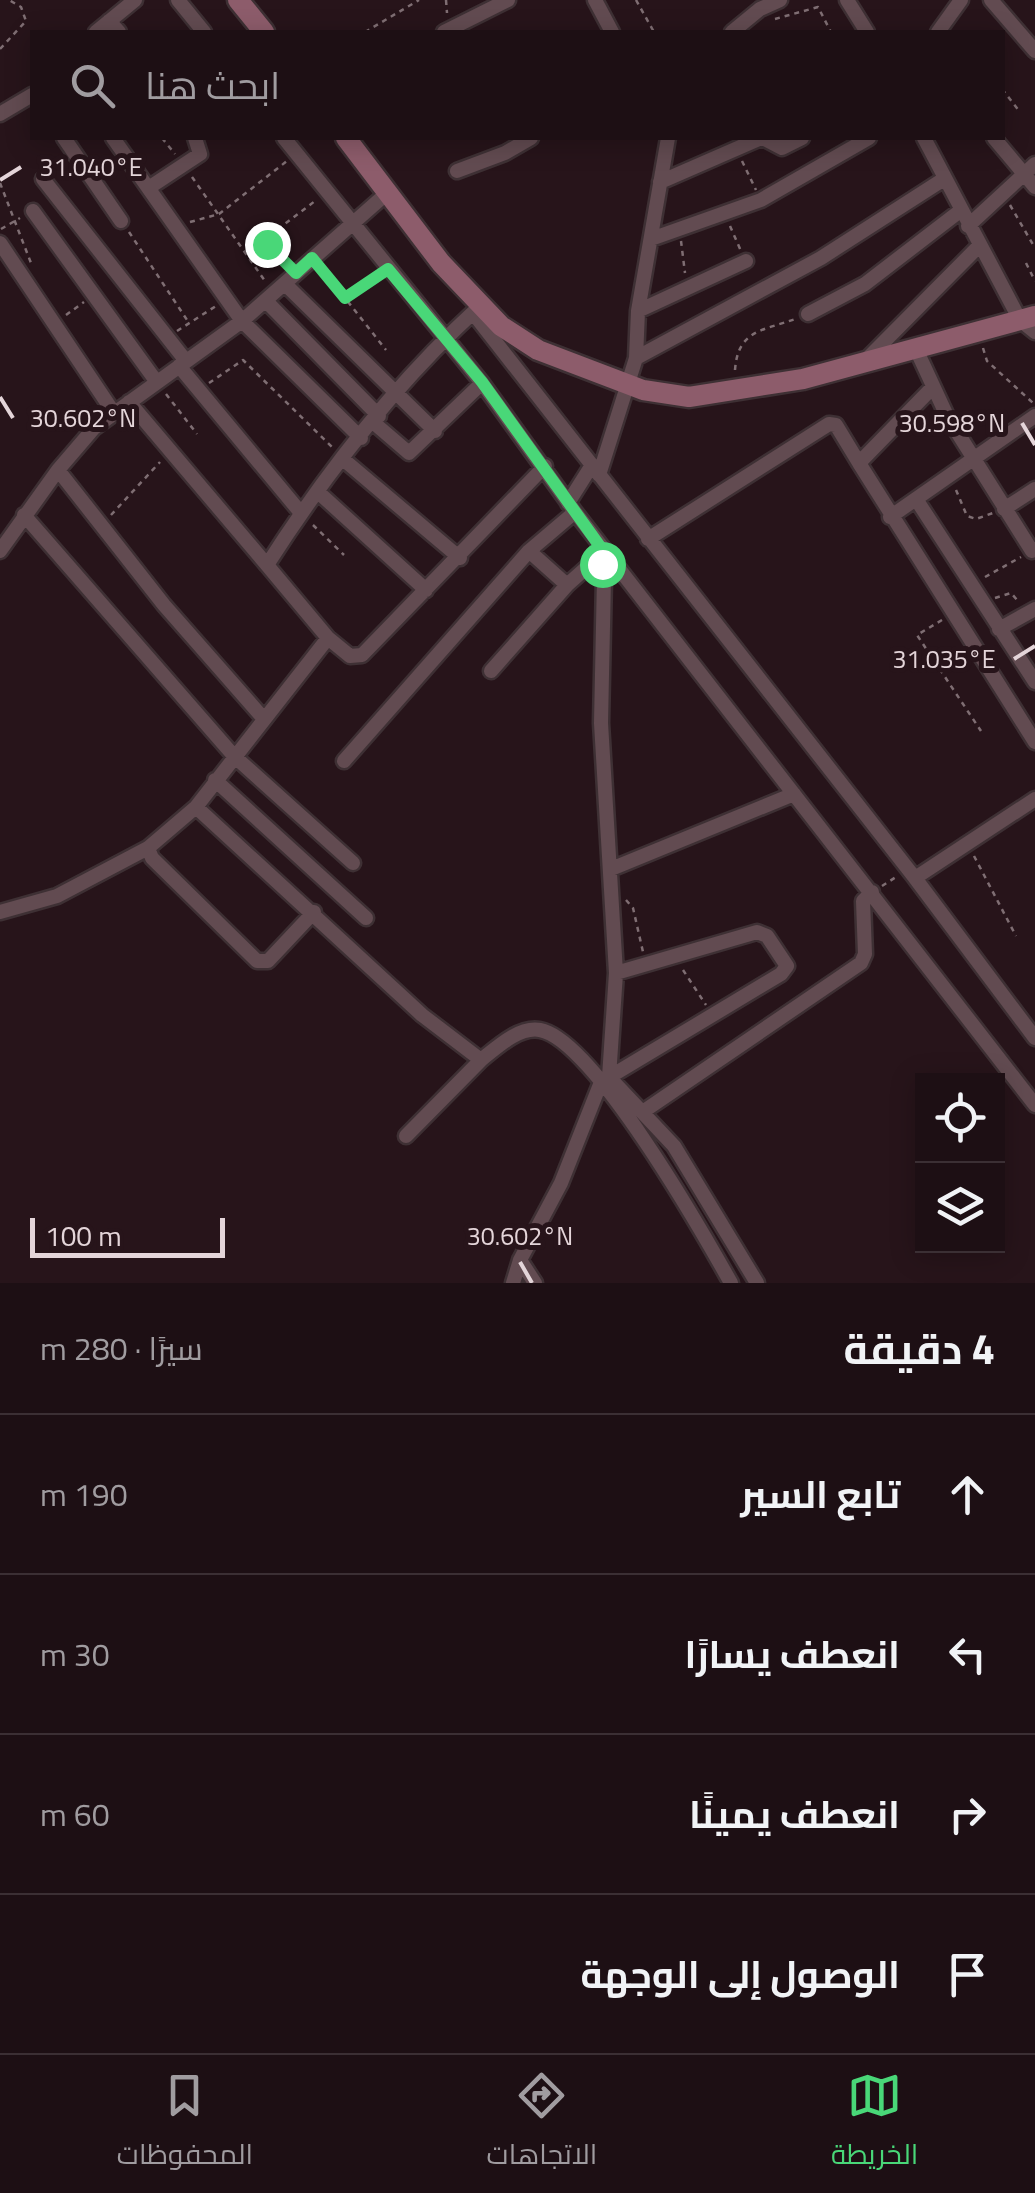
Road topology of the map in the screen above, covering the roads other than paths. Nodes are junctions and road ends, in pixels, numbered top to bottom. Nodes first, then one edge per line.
1 (135, 0) edge
2 (178, 0) edge
3 (238, 0) edge
4 (508, 0) edge
5 (594, 0) edge
6 (780, 0) edge
7 (847, 0) edge
8 (961, 0) edge
9 (991, 0) edge
10 (114, 27) edge
11 (202, 30) edge
12 (262, 30) edge
13 (448, 30) edge
14 (611, 30) edge
15 (734, 30) edge
16 (866, 30) edge
17 (939, 30) edge
18 (1035, 51) edge
19 (30, 97) edge
20 (0, 114) edge
21 (65, 140) edge
22 (115, 140) edge
23 (197, 140) edge
24 (286, 140) edge
25 (347, 140) edge
26 (527, 140) edge
27 (668, 140) edge
28 (757, 140) edge
29 (766, 140) edge
30 (798, 140) edge
31 (865, 140) edge
32 (925, 140) edge
33 (996, 140) edge
34 (457, 171) dead end
35 (1032, 175) edge
36 (42, 179) dead end
37 (944, 180) junction
38 (660, 182) junction
39 (150, 187) junction
40 (386, 194) junction
41 (33, 210) dead end
42 (960, 211) junction
43 (121, 221) road end
44 (352, 224) junction
45 (968, 226) junction
46 (651, 239) junction
47 (0, 243) edge
48 (979, 246) junction
49 (746, 261) road end
50 (280, 288) junction
51 (476, 310) junction
52 (638, 311) junction
53 (808, 314) road end
54 (242, 320) junction
55 (1030, 322) edge
56 (446, 342) junction
57 (916, 349) junction
58 (636, 358) junction
59 (183, 363) junction
60 (863, 363) junction
61 (156, 380) junction
62 (482, 382) junction
63 (626, 383) junction
64 (932, 388) junction
65 (398, 394) junction
66 (129, 402) junction
67 (114, 413) junction
68 (1035, 416) edge
69 (376, 420) junction
70 (436, 431) junction
71 (361, 438) junction
72 (344, 460) junction
73 (974, 460) junction
74 (859, 463) junction
75 (545, 466) junction
76 (58, 470) junction
77 (596, 470) junction
78 (1035, 489) edge
79 (318, 492) junction
80 (916, 499) junction
81 (572, 507) junction
82 (1004, 509) junction
83 (301, 513) junction
84 (24, 515) junction
85 (890, 517) junction
86 (648, 539) junction
87 (1033, 550) edge
88 (0, 551) edge
89 (529, 551) junction
90 (602, 553) junction
91 (460, 558) junction
92 (267, 565) junction
93 (567, 585) junction
94 (426, 590) junction
95 (1031, 611) edge
96 (999, 629) junction
97 (328, 638) junction
98 (491, 672) dead end
99 (1035, 682) edge
100 (264, 719) junction
101 (1035, 742) edge
102 (234, 756) junction
103 (344, 761) dead end
104 (215, 780) junction
105 (794, 794) junction
106 (1035, 800) edge
107 (196, 807) junction
108 (148, 848) junction
109 (352, 863) dead end
110 (610, 869) junction
111 (912, 874) junction
112 (872, 892) junction
113 (0, 912) edge
114 (314, 912) junction
115 (366, 918) dead end
116 (616, 973) junction
117 (1035, 1038) edge
118 (481, 1060) junction
119 (605, 1080) junction
120 (1035, 1105) edge
121 (644, 1111) junction
122 (406, 1136) dead end
123 (520, 1260) junction
124 (513, 1283) edge
125 (535, 1283) edge
126 (732, 1283) edge
127 (756, 1283) edge

1 - 10 street
2 - 11 street
3 - 12 main road
4 - 13 street
5 - 14 street
6 - 15 street
7 - 16 street
8 - 17 street
9 - 18 street
19 - 20 street
21 - 43 street
22 - 39 street
23 - 39 street
24 - 44 street
25 - 40 main road
26 - 34 street
27 - 38 street
28 - 38 street
29 - 30 street
31 - 46 street
32 - 37 street
33 - 35 street
35 - 45 street
36 - 59 street
37 - 42 street
37 - 58 street
38 - 46 street
39 - 54 street
40 - 44 street
40 - 51 main road
41 - 61 street
42 - 45 street
42 - 53 street
44 - 50 street
44 - 56 street
45 - 48 street
46 - 52 street
47 - 67 street
48 - 55 street
48 - 60 street
49 - 52 street
50 - 54 street
50 - 65 street
50 - 69 street
51 - 56 street
51 - 63 main road
51 - 77 street
52 - 58 street
54 - 59 street
54 - 71 street
55 - 57 main road
56 - 62 street
56 - 65 street
57 - 60 main road
57 - 64 street
58 - 63 street
59 - 61 street
59 - 83 street
60 - 63 main road
61 - 66 street
62 - 70 street
62 - 75 street
63 - 77 street
64 - 73 street
64 - 74 street
65 - 69 street
65 - 70 street
66 - 67 street
66 - 92 street
67 - 76 street
68 - 73 street
69 - 70 street
69 - 71 street
71 - 72 street
72 - 79 street
72 - 91 street
73 - 80 street
73 - 82 street
74 - 85 street
74 - 86 street
75 - 81 street
75 - 91 street
76 - 84 street
76 - 100 street
77 - 81 street
77 - 86 street
78 - 82 street
79 - 83 street
79 - 94 street
80 - 85 street
80 - 96 street
81 - 89 street
81 - 90 street
82 - 87 street
83 - 92 street
84 - 88 street
84 - 102 street
85 - 101 street
86 - 111 street
89 - 93 street
89 - 103 street
90 - 93 street
90 - 105 street
90 - 110 street
91 - 94 street
92 - 97 street
93 - 98 street
94 - 97 street
95 - 96 street
96 - 99 street
97 - 100 street
100 - 102 street
102 - 104 street
102 - 109 street
104 - 107 street
104 - 115 street
105 - 110 street
105 - 112 street
106 - 111 street
107 - 108 street
107 - 114 street
108 - 113 street
108 - 114 street
110 - 116 street
111 - 117 street
112 - 120 street
112 - 121 street
114 - 118 street
116 - 119 street
116 - 119 street
118 - 119 street
118 - 122 street
119 - 121 street
119 - 123 street
119 - 126 street
121 - 127 street
123 - 124 street
123 - 125 street

